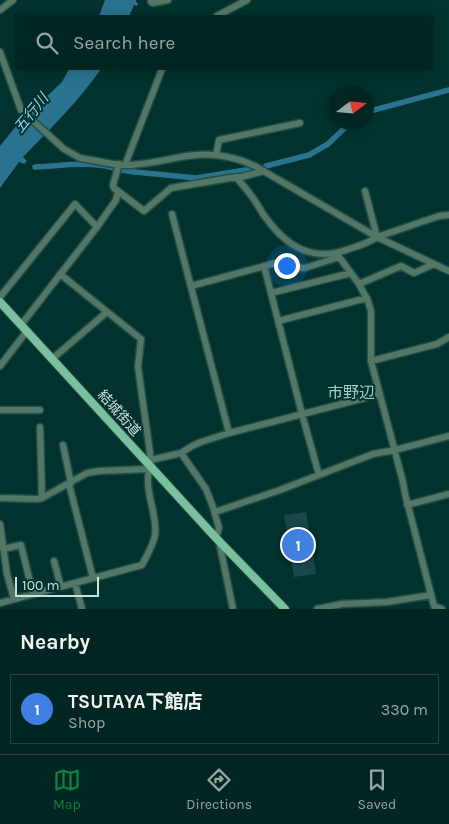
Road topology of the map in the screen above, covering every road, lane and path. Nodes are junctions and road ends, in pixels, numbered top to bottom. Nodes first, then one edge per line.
1 (13, 0) edge
2 (151, 0) edge
3 (168, 0) edge
4 (247, 0) edge
5 (0, 10) edge
6 (219, 15) edge
7 (0, 52) edge
8 (162, 70) edge
9 (300, 123) dead end
10 (216, 155) junction
11 (122, 165) junction
12 (264, 171) junction
13 (236, 177) junction
14 (365, 191) dead end
15 (118, 192) junction
16 (172, 214) dead end
17 (449, 215) edge
18 (97, 227) junction
19 (377, 237) junction
20 (338, 255) junction
21 (434, 264) junction
22 (264, 266) junction
23 (449, 271) edge
24 (351, 273) junction
25 (60, 274) junction
26 (359, 284) junction
27 (191, 286) junction
28 (271, 294) junction
29 (0, 297) edge
30 (366, 298) junction
31 (0, 302) edge
32 (107, 312) junction
33 (278, 321) junction
34 (24, 328) junction
35 (449, 337) edge
36 (52, 359) junction
37 (371, 361) junction
38 (0, 366) edge
39 (380, 394) junction
40 (0, 410) edge
41 (40, 410) dead end
42 (302, 414) junction
43 (40, 427) dead end
44 (229, 433) junction
45 (449, 436) edge
46 (63, 445) dead end
47 (395, 450) junction
48 (181, 454) junction
49 (150, 465) junction
50 (319, 475) junction
51 (70, 483) junction
52 (449, 494) edge
53 (0, 498) edge
54 (42, 498) junction
55 (407, 505) junction
56 (214, 512) junction
57 (0, 524) edge
58 (218, 540) junction
59 (2, 545) edge
60 (54, 561) dead end
61 (93, 578) junction
62 (75, 583) junction
63 (61, 587) junction
64 (33, 594) junction
65 (431, 595) junction
66 (14, 599) junction
67 (0, 603) edge
68 (449, 608) edge
69 (82, 609) edge
70 (233, 609) edge
71 (285, 609) edge
72 (317, 609) edge
73 (443, 609) edge

1 - 5 street
2 - 3 street
4 - 6 street
7 - 11 street
8 - 11 street
9 - 10 street
10 - 11 street
10 - 12 street
11 - 15 street
12 - 13 street
12 - 19 street
13 - 15 street
13 - 20 street
14 - 19 street
15 - 18 street
16 - 27 street
17 - 19 street
18 - 25 street
18 - 29 street
19 - 20 street
19 - 21 street
20 - 22 street
20 - 24 street
21 - 23 street
21 - 26 street
22 - 27 street
22 - 28 street
24 - 26 street
24 - 28 street
25 - 32 street
25 - 34 street
26 - 30 street
27 - 44 street
28 - 33 street
30 - 33 street
30 - 37 street
31 - 34 main road, 結城街道
32 - 36 street
32 - 49 street
33 - 42 street
34 - 36 main road, 結城街道
34 - 38 street
35 - 37 street
36 - 49 main road, 結城街道
37 - 39 street
39 - 42 street
39 - 47 street
40 - 41 street
42 - 44 street
42 - 50 street
43 - 54 street
44 - 48 street
45 - 47 street
46 - 51 street
47 - 50 street
47 - 55 street
48 - 49 street
48 - 56 street
49 - 51 street
49 - 58 main road, 結城街道
49 - 61 street
50 - 56 street
51 - 54 street
51 - 61 street
52 - 55 street
53 - 54 street
55 - 65 street
56 - 58 street
57 - 59 street
58 - 70 street
58 - 71 main road, 結城街道
59 - 64 street
59 - 66 street
60 - 63 street
61 - 62 street
62 - 63 street
62 - 69 street
63 - 64 street
64 - 66 street
65 - 72 street
65 - 73 street
66 - 67 street
68 - 73 street

